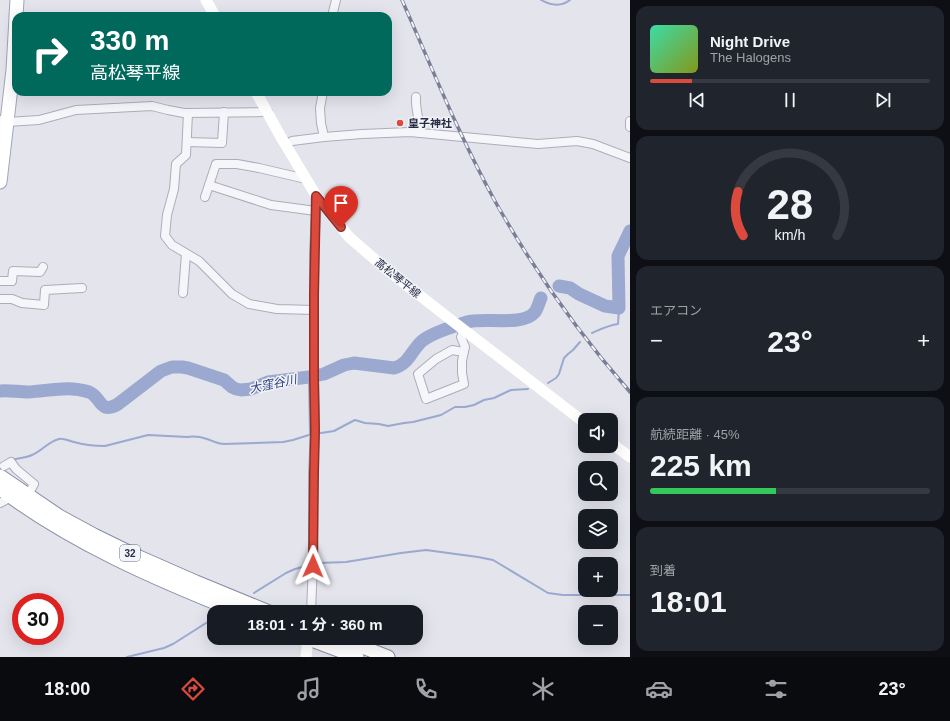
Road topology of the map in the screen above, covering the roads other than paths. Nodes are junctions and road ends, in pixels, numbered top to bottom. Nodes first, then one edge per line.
1 (17, 0) edge
2 (206, 0) edge
3 (336, 0) edge
4 (16, 12) edge
5 (213, 12) edge
6 (333, 12) edge
7 (12, 76) edge
8 (258, 96) edge
9 (322, 96) edge
10 (416, 97) dead end
11 (224, 112) junction
12 (268, 112) junction
13 (188, 113) junction
14 (4, 121) edge
15 (630, 121) edge
16 (630, 127) edge
17 (420, 133) junction
18 (324, 137) junction
19 (187, 142) junction
20 (286, 144) junction
21 (630, 158) edge
22 (306, 179) junction
23 (0, 182) edge
24 (209, 185) junction
25 (316, 196) junction
26 (205, 198) dead end
27 (316, 211) junction
28 (186, 254) junction
29 (42, 267) dead end
30 (0, 281) edge
31 (82, 288) dead end
32 (182, 293) dead end
33 (0, 299) edge
34 (314, 310) junction
35 (460, 327) junction
36 (464, 352) junction
37 (578, 418) edge
38 (618, 448) edge
39 (630, 457) edge
40 (2, 471) edge
41 (28, 495) junction
42 (4, 496) edge
43 (220, 605) edge
44 (252, 605) edge
45 (311, 605) edge
46 (307, 645) edge
47 (325, 645) edge
48 (358, 645) edge
49 (306, 657) edge
50 (357, 657) edge
51 (388, 657) edge

1 - 4 main road
2 - 5 main road
3 - 6 street
7 - 14 main road
8 - 12 main road, 高松琴平線
9 - 18 street
10 - 17 street
11 - 12 street
11 - 13 street
11 - 19 street
12 - 20 main road, 高松琴平線
13 - 14 street
13 - 19 street
14 - 23 main road
15 - 16 street
17 - 18 street
17 - 21 street
18 - 20 street
19 - 28 street
20 - 22 main road, 高松琴平線
22 - 24 street
22 - 25 main road, 高松琴平線
24 - 26 street
24 - 27 street
25 - 27 street
25 - 35 main road, 高松琴平線
27 - 34 street
28 - 32 street
28 - 34 street
29 - 30 street
31 - 33 street
34 - 45 street
35 - 36 street
35 - 37 main road, 高松琴平線
36 - 36 street
38 - 39 main road
40 - 41 main road, 32
40 - 41 street
41 - 44 main road, 32
42 - 43 main road, 32
46 - 49 main road
47 - 50 main road
48 - 51 main road

